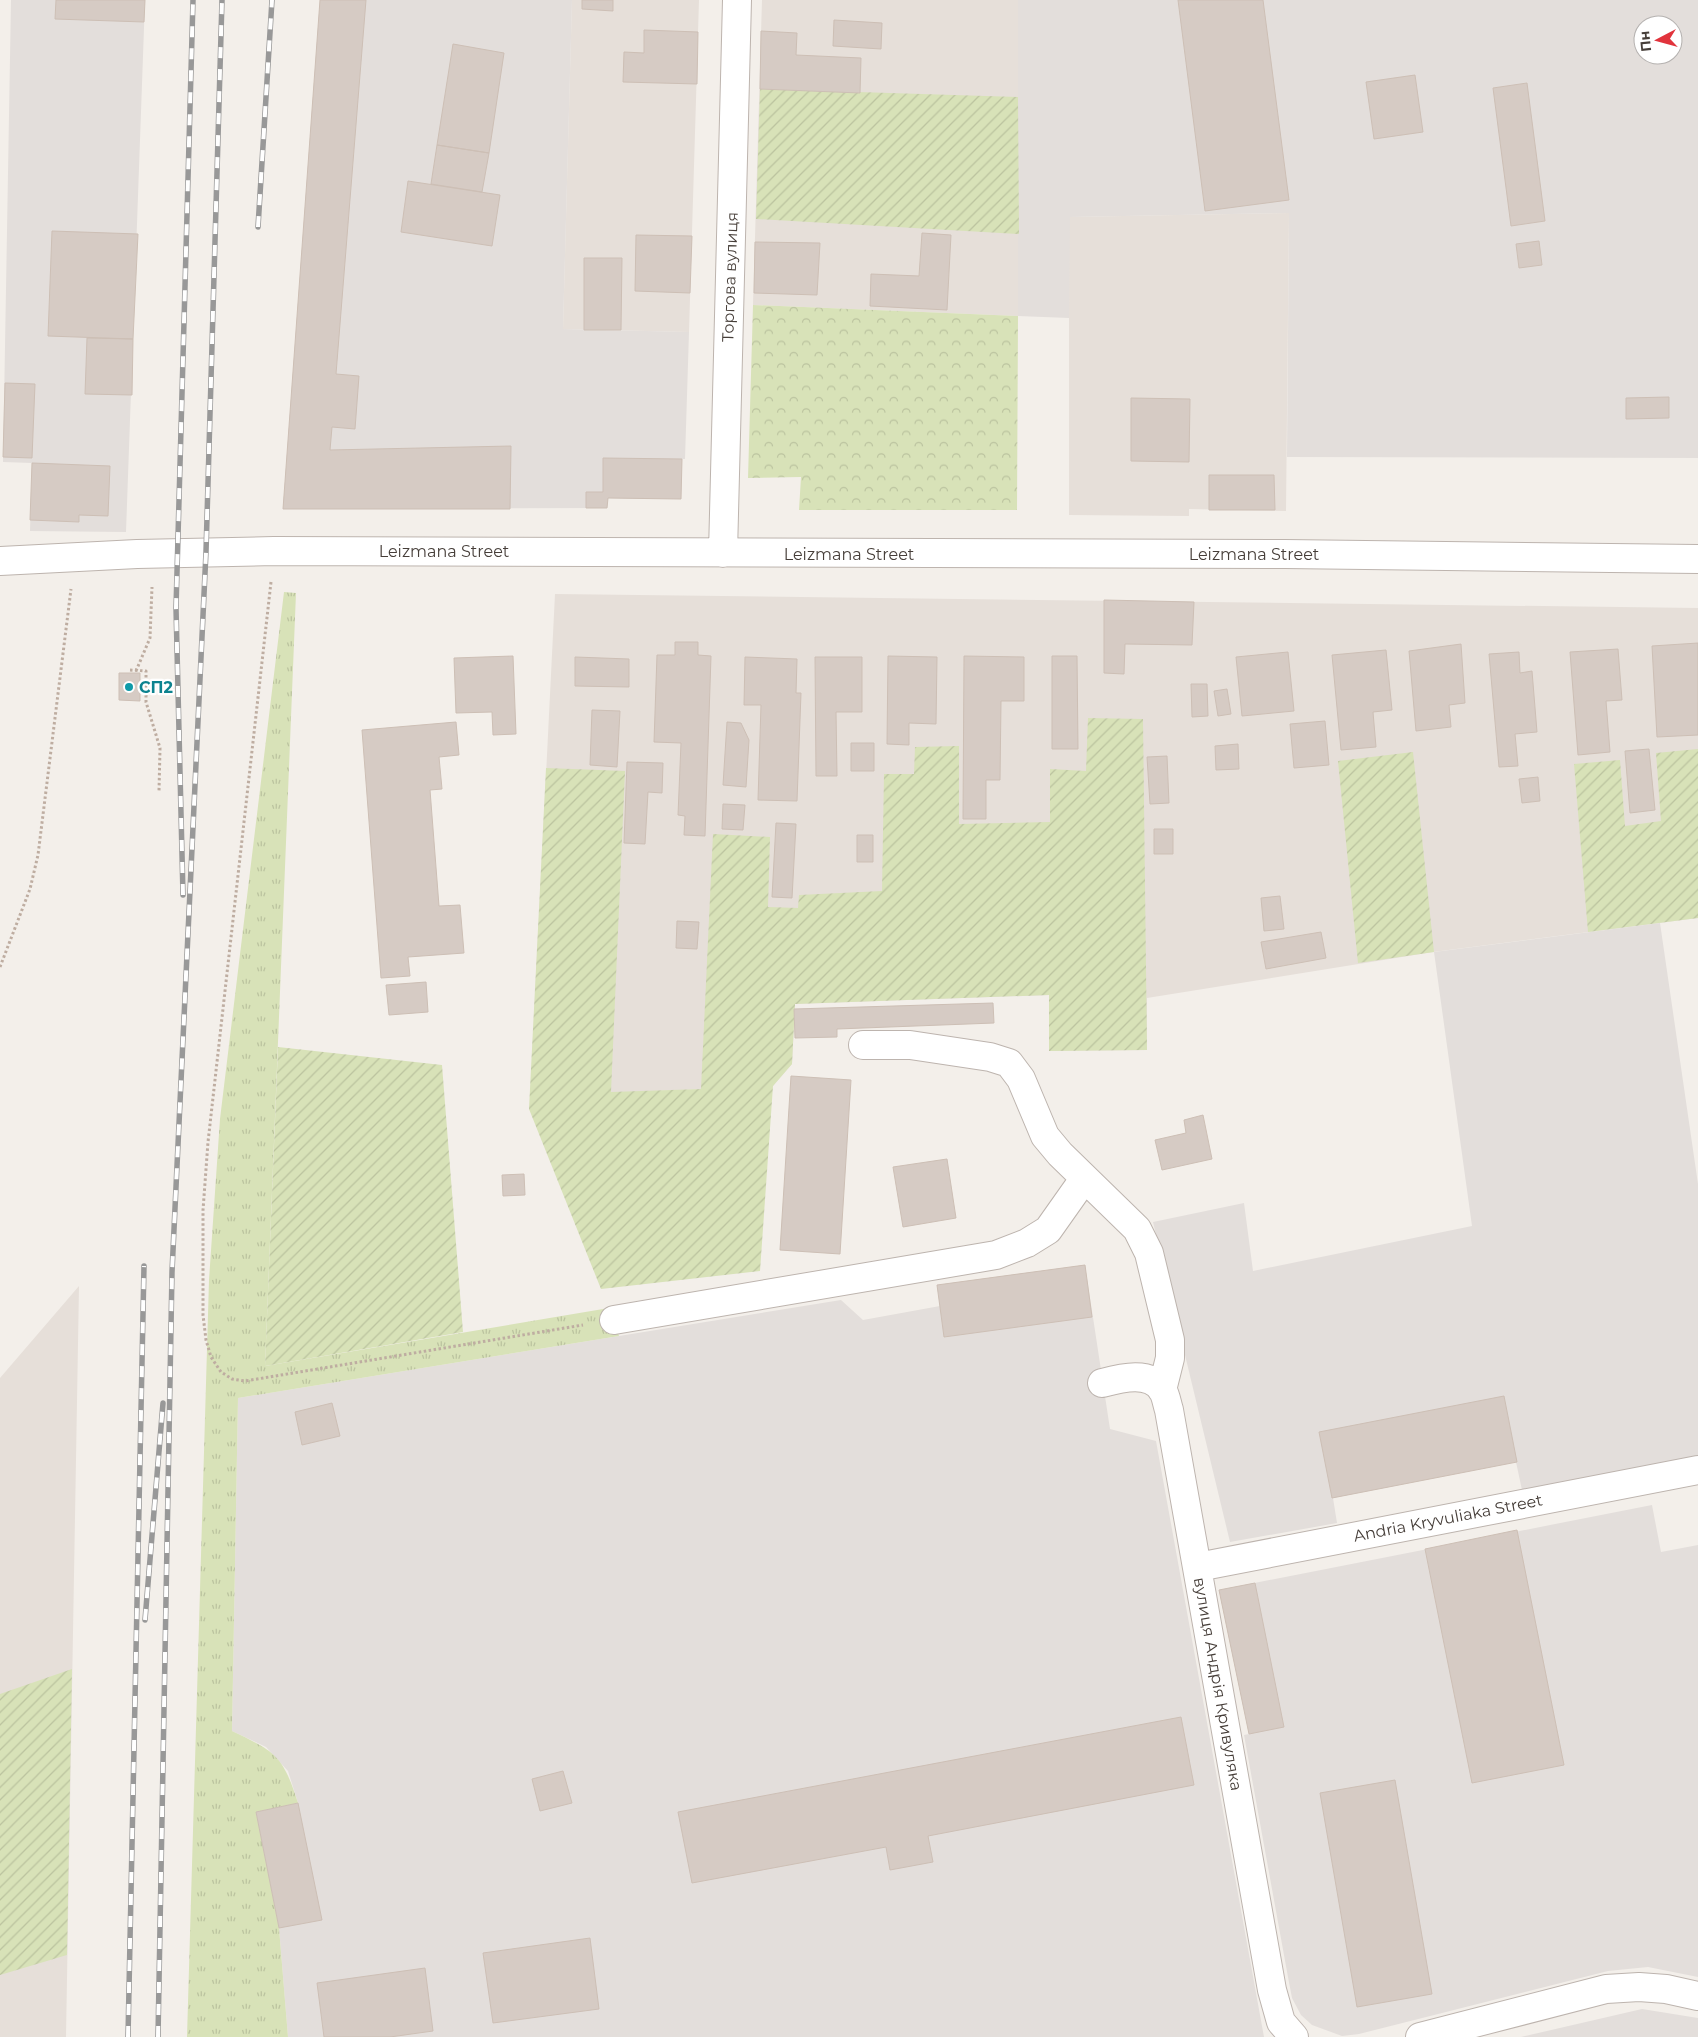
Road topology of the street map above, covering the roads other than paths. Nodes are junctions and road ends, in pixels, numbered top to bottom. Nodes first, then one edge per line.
1 (738, 0) edge
2 (723, 554) junction
3 (1698, 559) edge
4 (0, 561) edge
5 (863, 1045) dead end
6 (1084, 1179) junction
7 (614, 1320) road end
8 (1102, 1383) dead end
9 (1162, 1390) junction
10 (1698, 1470) edge
11 (1198, 1567) junction
12 (1698, 1996) edge
13 (1294, 2037) edge
14 (1420, 2037) edge

1 - 2 street, Торгова вулиця
2 - 3 street, Leizmana Street
2 - 4 street, Leizmana Street
5 - 6 street
6 - 7 street
6 - 9 street
8 - 9 street
9 - 11 street, вулиця Андрія Кривуляка
10 - 11 street, Andria Kryvuliaka Street
11 - 13 street, вулиця Андрія Кривуляка
12 - 14 street

